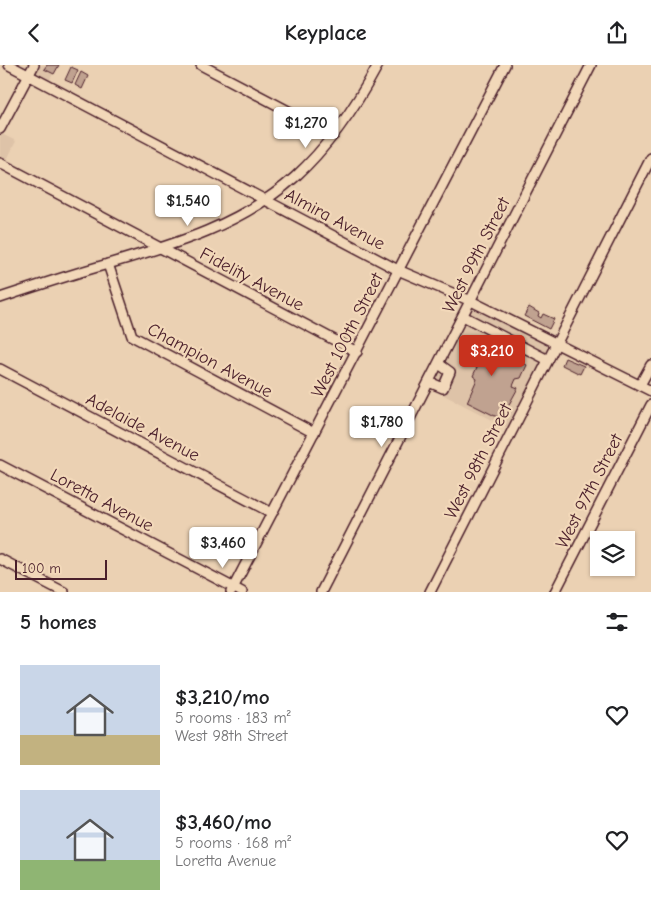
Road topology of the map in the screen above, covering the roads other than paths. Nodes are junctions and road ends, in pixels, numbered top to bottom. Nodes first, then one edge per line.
1 (9, 65) edge
2 (34, 65) edge
3 (201, 65) edge
4 (378, 65) edge
5 (505, 65) edge
6 (591, 65) edge
7 (28, 75) junction
8 (0, 129) edge
9 (334, 135) junction
10 (651, 158) edge
11 (0, 163) edge
12 (264, 200) junction
13 (162, 249) junction
14 (108, 264) junction
15 (398, 270) junction
16 (0, 298) edge
17 (471, 301) junction
18 (464, 315) junction
19 (557, 343) junction
20 (357, 352) junction
21 (548, 360) junction
22 (439, 364) junction
23 (651, 365) edge
24 (0, 369) edge
25 (429, 382) junction
26 (640, 385) junction
27 (651, 391) edge
28 (651, 405) edge
29 (314, 433) junction
30 (0, 465) edge
31 (272, 513) junction
32 (0, 559) edge
33 (235, 591) edge
34 (64, 592) edge
35 (321, 592) edge
36 (430, 592) edge
37 (555, 592) edge

1 - 7 street, Almira Avenue
2 - 7 street
3 - 9 street
4 - 9 street
5 - 15 street, West 100th Street
6 - 17 street, West 99th Street
7 - 8 street
7 - 12 street, Almira Avenue
9 - 12 street
10 - 19 street, West 98th Street
11 - 13 street, Fidelity Avenue
12 - 13 street
12 - 15 street, Almira Avenue
13 - 14 street
13 - 20 street, Fidelity Avenue
14 - 16 street
14 - 29 street, Champion Avenue
15 - 17 street, Almira Avenue
15 - 20 street, West 100th Street
17 - 18 street, West 99th Street
17 - 19 street, Almira Avenue
18 - 21 street
18 - 22 street, West 99th Street
19 - 21 street, West 98th Street
19 - 26 street, Almira Avenue
20 - 29 street, West 100th Street
21 - 36 street, West 98th Street
22 - 25 street, West 99th Street
22 - 25 street
23 - 26 street
24 - 31 street, Adelaide Avenue
25 - 35 street, West 99th Street
26 - 27 street, Almira Avenue
28 - 37 street, West 97th Street
29 - 31 street, West 100th Street
30 - 33 street, Loretta Avenue
31 - 33 street, West 100th Street
32 - 34 street

